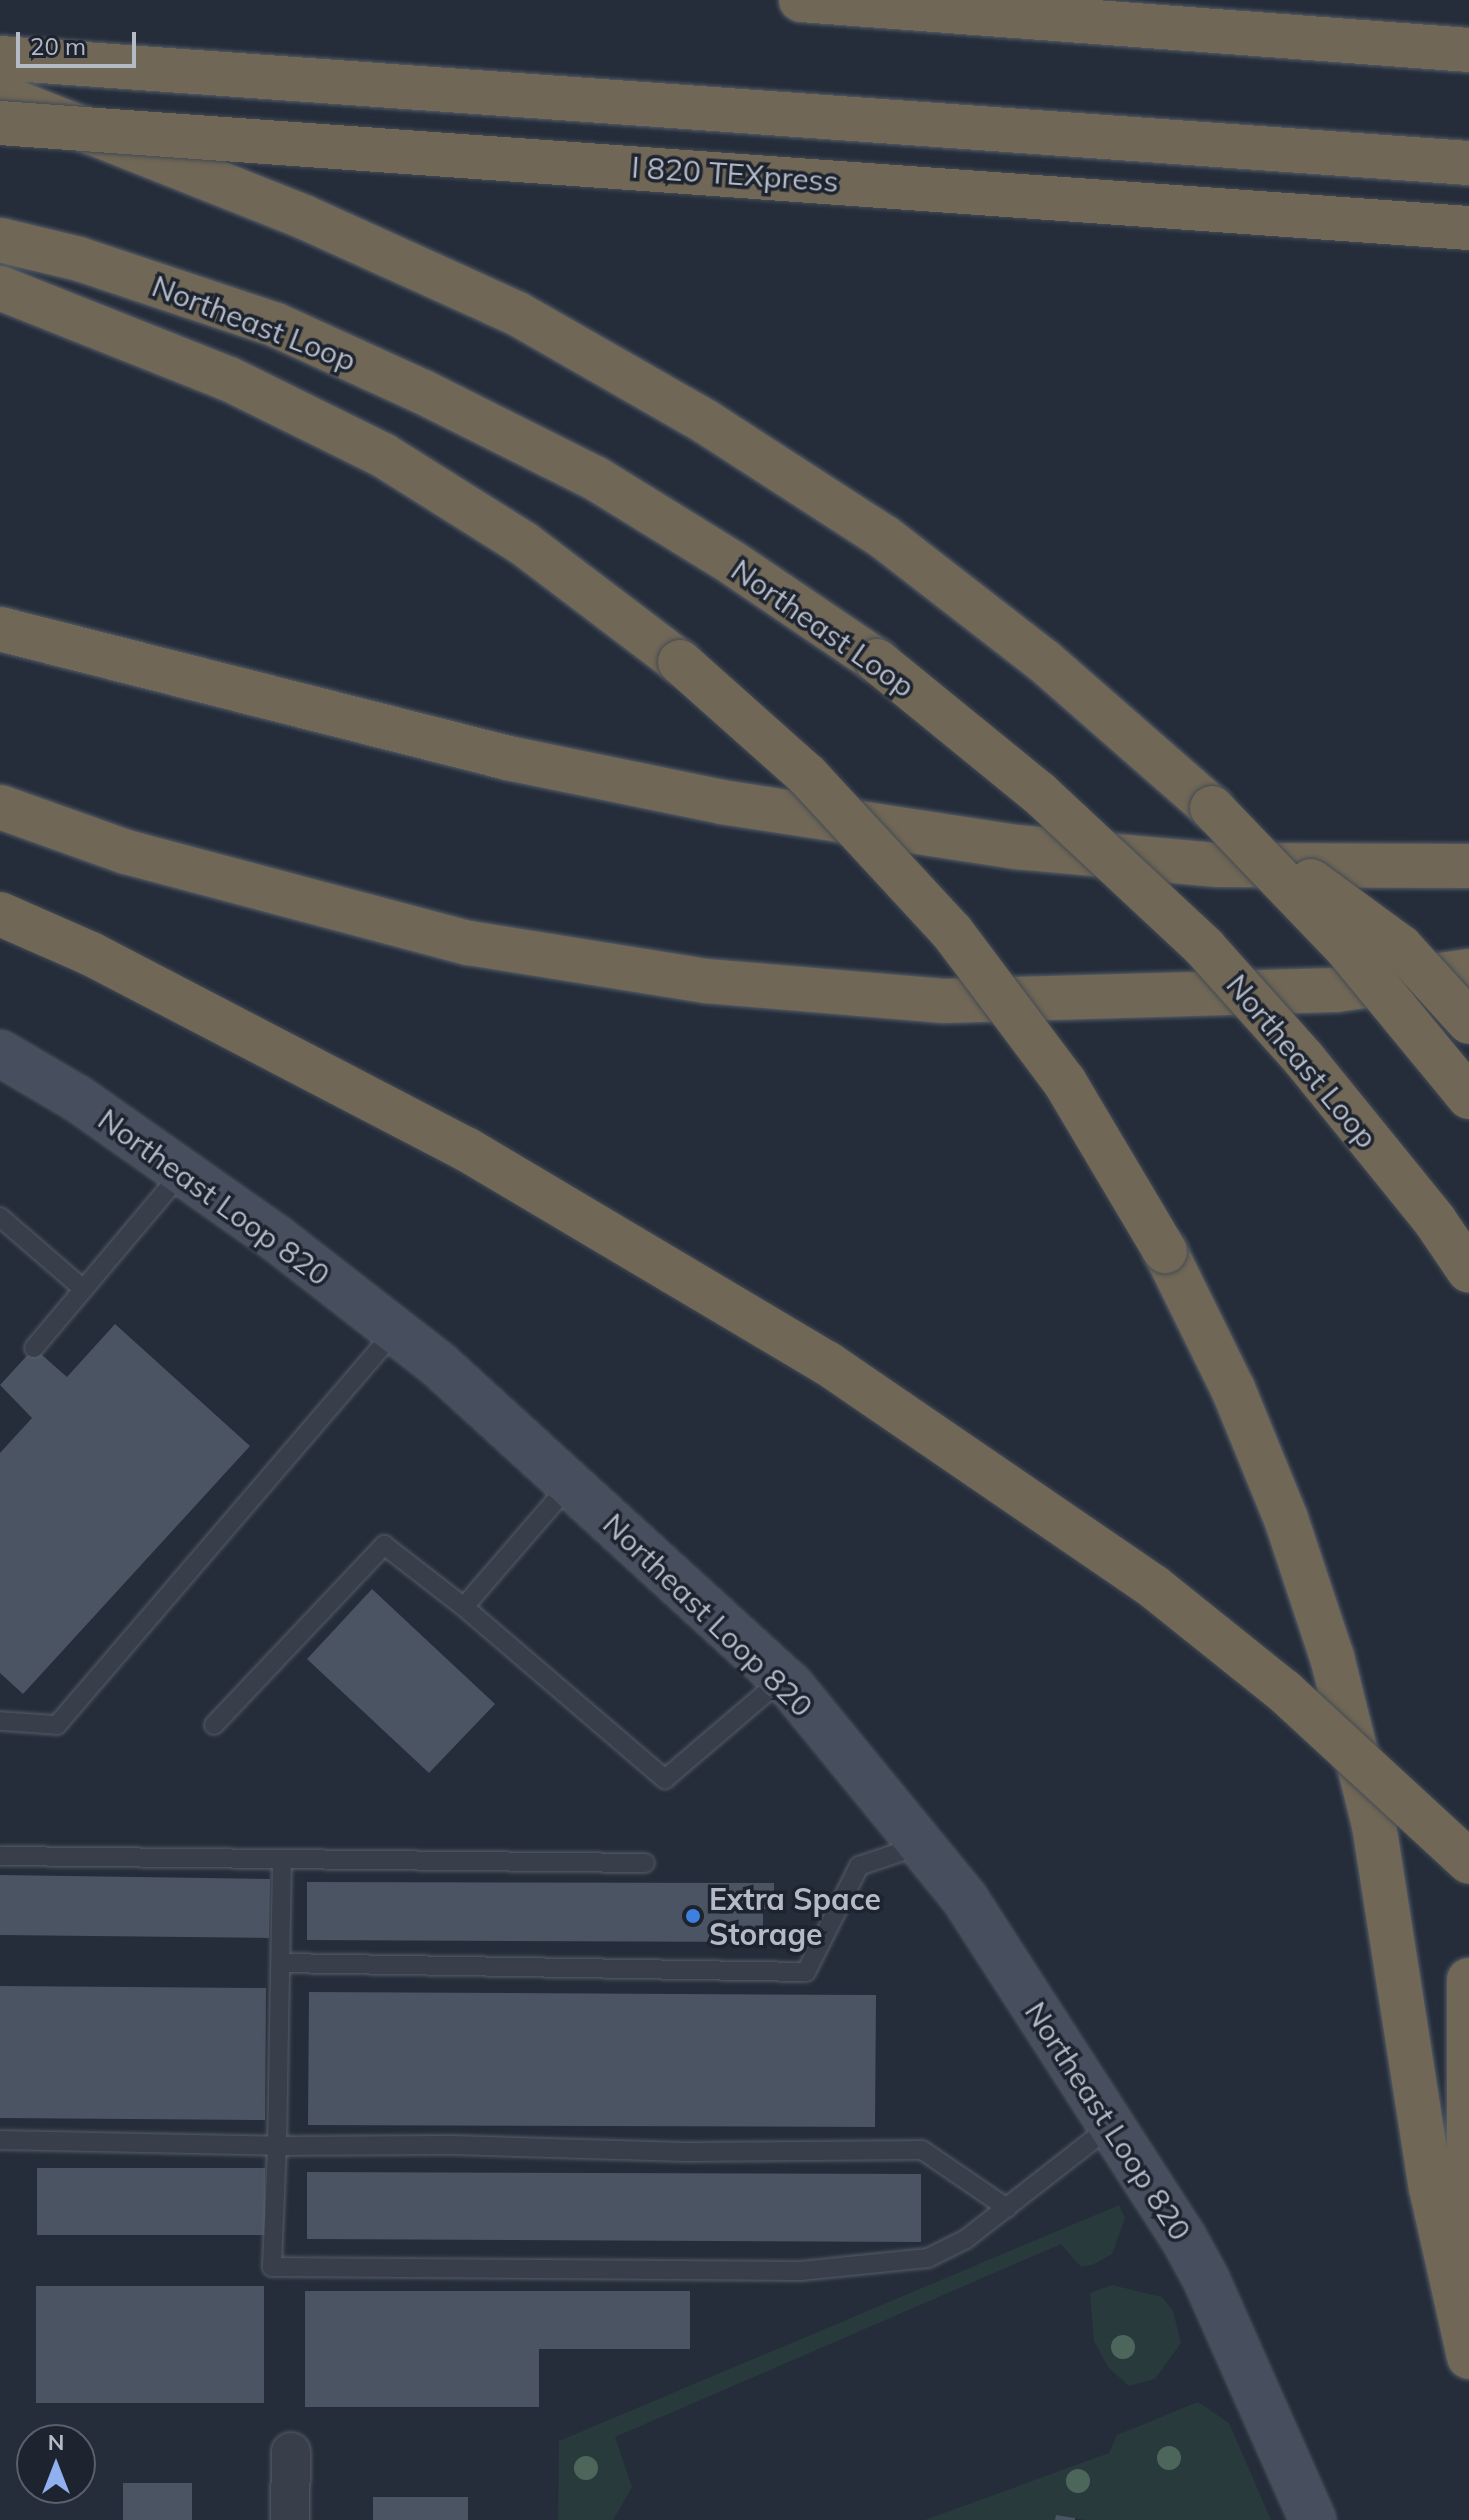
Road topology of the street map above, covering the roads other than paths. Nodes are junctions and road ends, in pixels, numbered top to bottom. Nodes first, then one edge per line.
1 (801, 0) edge
2 (850, 2) edge
3 (1469, 50) edge
4 (0, 58) edge
5 (0, 96) edge
6 (0, 123) edge
7 (1469, 163) edge
8 (1469, 228) edge
9 (0, 240) edge
10 (0, 288) edge
11 (0, 629) edge
12 (0, 807) edge
13 (1212, 808) junction
14 (1469, 866) edge
15 (0, 914) edge
16 (1469, 971) edge
17 (1469, 1022) edge
18 (0, 1053) edge
19 (1469, 1097) edge
20 (182, 1172) junction
21 (0, 1217) edge
22 (1469, 1271) edge
23 (83, 1289) junction
24 (395, 1331) junction
25 (34, 1348) dead end
26 (570, 1484) junction
27 (464, 1607) junction
28 (782, 1679) junction
29 (0, 1721) edge
30 (214, 1725) dead end
31 (921, 1845) junction
32 (0, 1856) edge
33 (282, 1859) junction
34 (1469, 1862) edge
35 (645, 1863) dead end
36 (281, 1963) junction
37 (1469, 1980) edge
38 (1112, 2125) junction
39 (0, 2140) edge
40 (277, 2146) junction
41 (1007, 2208) junction
42 (1469, 2309) edge
43 (1469, 2357) edge
44 (291, 2452) dead end
45 (290, 2520) edge
46 (1313, 2520) edge

1 - 2 highway
2 - 3 highway
4 - 7 highway, I 820 TEXpress
5 - 13 highway
6 - 8 highway, I 820 TEXpress, bridge
9 - 22 highway, Northeast Loop, bridge
10 - 43 highway, bridge
11 - 14 highway
12 - 16 highway
13 - 17 highway, bridge
13 - 19 highway, bridge
15 - 34 highway, bridge
18 - 20 main road, Northeast Loop 820
20 - 23 lane
20 - 24 main road, Northeast Loop 820
21 - 23 lane
23 - 25 lane
24 - 26 main road, Northeast Loop 820
24 - 29 lane
26 - 27 lane
26 - 28 main road, Northeast Loop 820
27 - 28 lane
27 - 30 lane
28 - 31 main road, Northeast Loop 820
31 - 36 lane
31 - 38 main road, Northeast Loop 820
32 - 33 lane
33 - 35 lane
33 - 36 lane
36 - 40 lane
37 - 42 highway
38 - 41 lane
38 - 46 main road, Northeast Loop 820
39 - 40 lane
40 - 41 lane
40 - 41 lane
44 - 45 street

